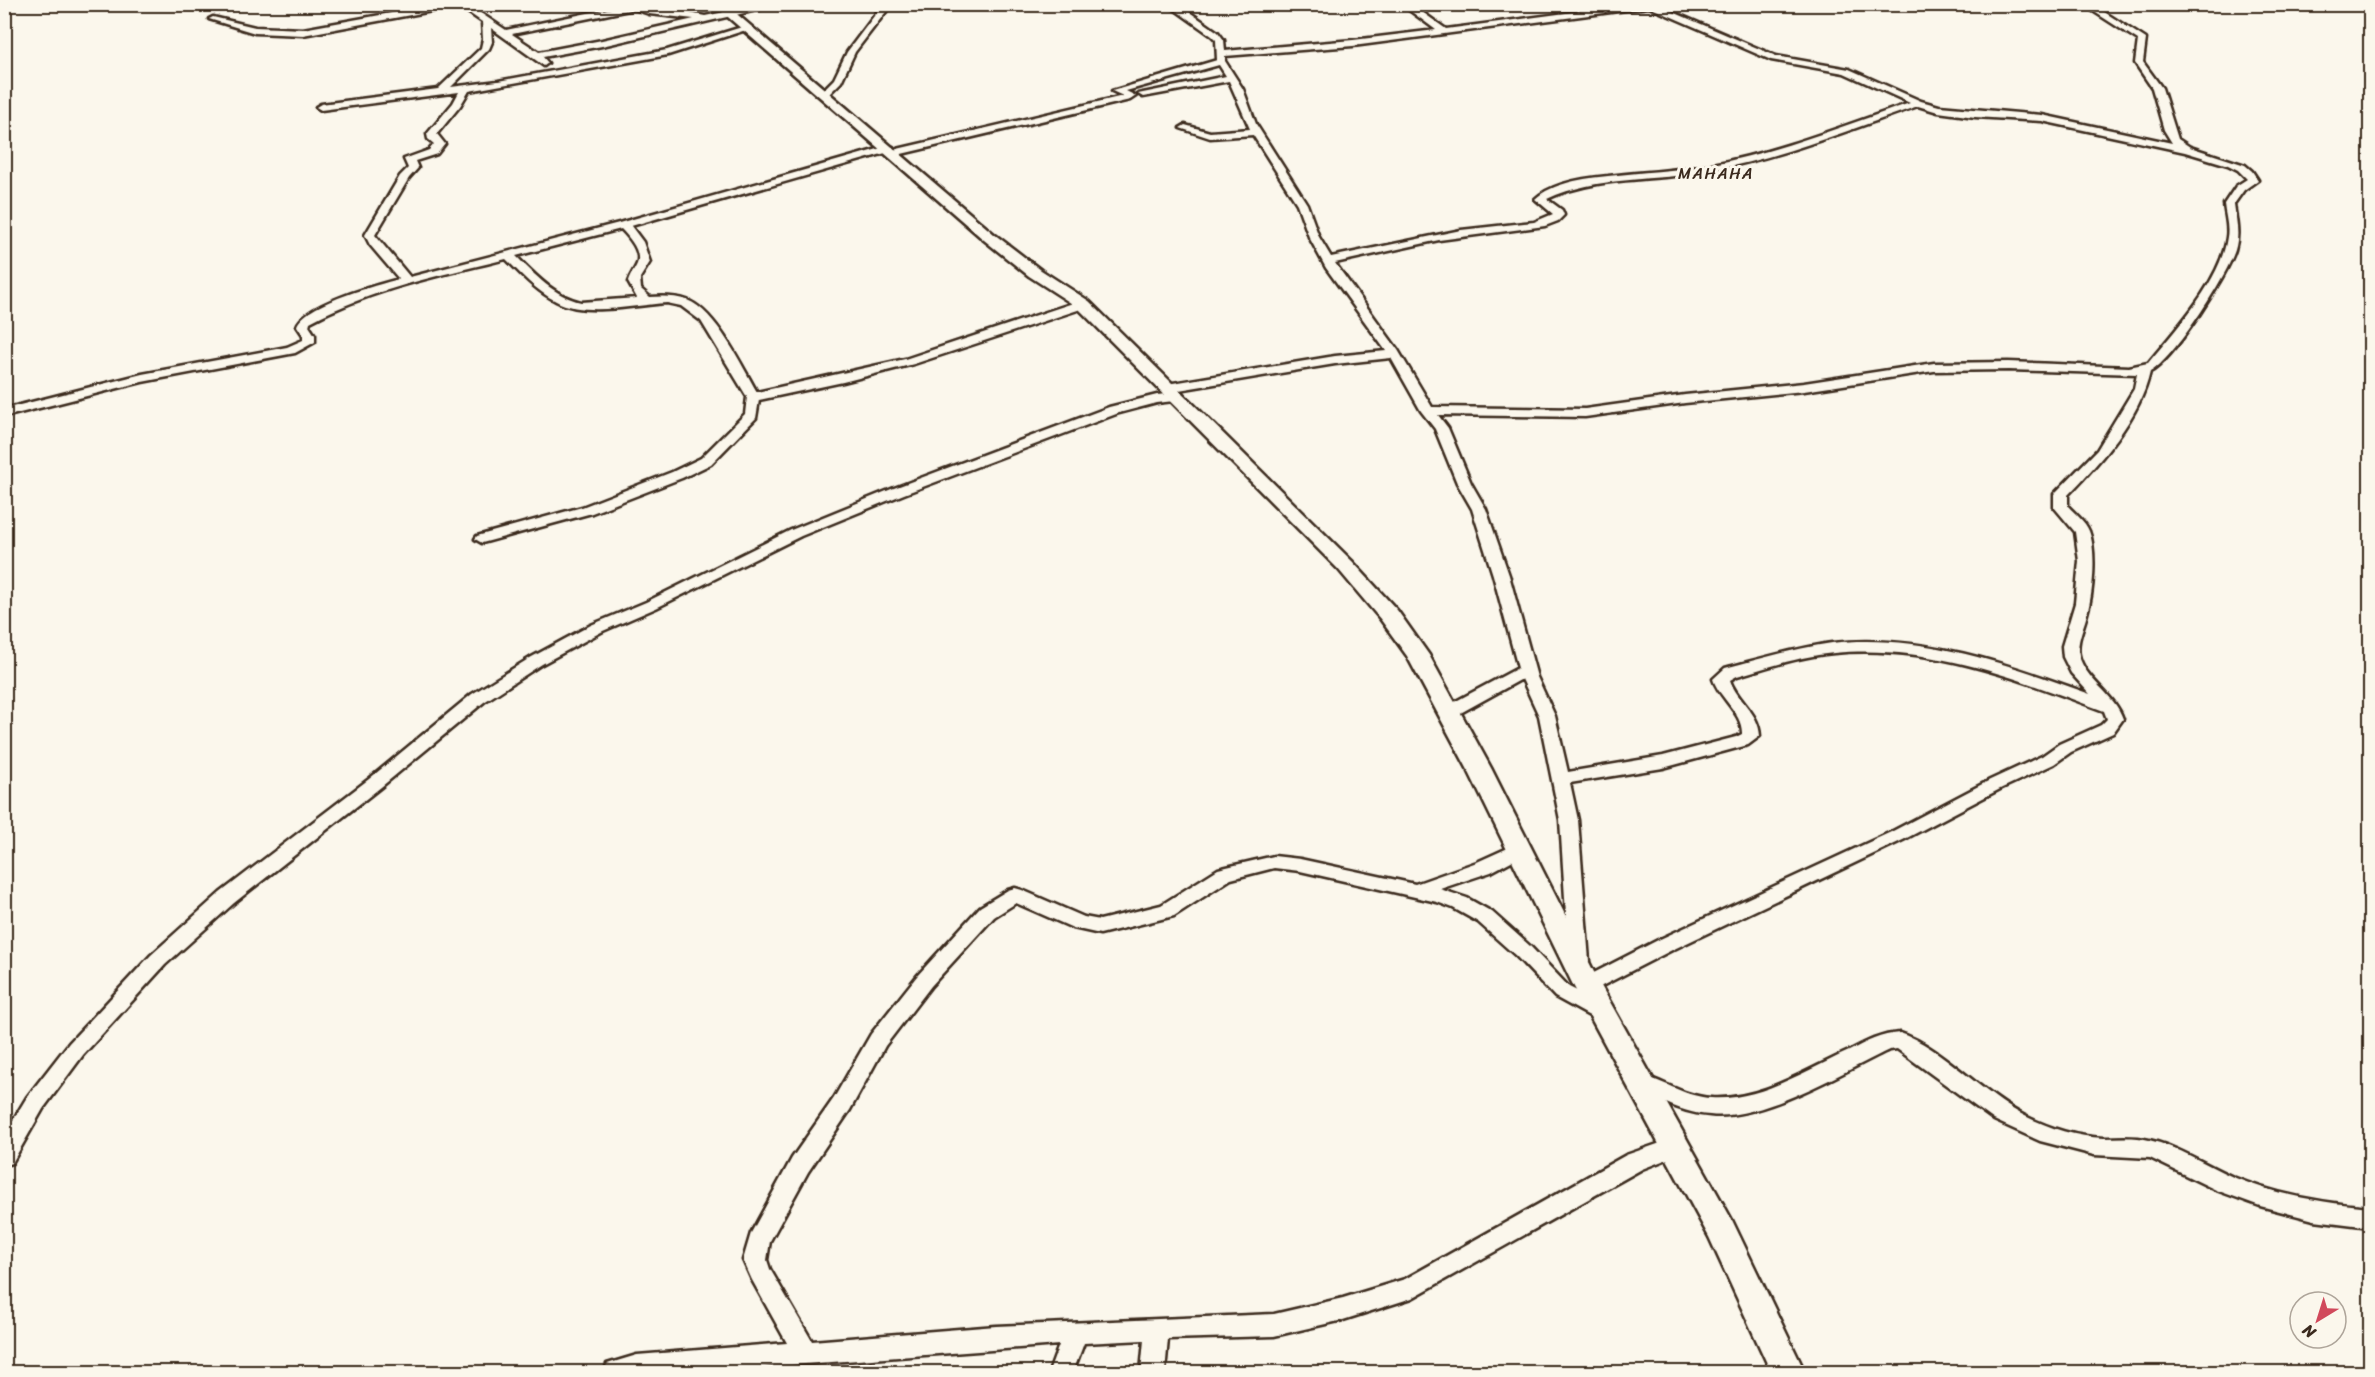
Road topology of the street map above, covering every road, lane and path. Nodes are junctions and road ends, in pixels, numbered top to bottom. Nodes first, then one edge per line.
1 (459, 4) edge
2 (779, 4) edge
3 (888, 4) edge
4 (1171, 4) edge
5 (1405, 4) edge
6 (2086, 4) edge
7 (1654, 5) edge
8 (721, 13) edge
9 (213, 19) dead end
10 (486, 20) junction
11 (745, 29) junction
12 (1445, 32) junction
13 (504, 33) junction
14 (537, 55) junction
15 (1221, 58) junction
16 (552, 73) junction
17 (1231, 78) junction
18 (466, 87) junction
19 (441, 91) junction
20 (824, 94) junction
21 (1131, 96) junction
22 (1918, 103) junction
23 (321, 107) dead end
24 (1185, 128) dead end
25 (1256, 132) junction
26 (2187, 150) junction
27 (891, 151) junction
28 (623, 225) junction
29 (508, 255) junction
30 (1329, 261) junction
31 (407, 281) junction
32 (647, 300) junction
33 (1083, 304) junction
34 (1394, 354) junction
35 (2144, 370) junction
36 (1172, 393) junction
37 (753, 397) junction
38 (1428, 411) junction
39 (4, 413) edge
40 (482, 539) dead end
41 (1527, 670) junction
42 (2111, 707) junction
43 (1449, 712) junction
44 (1561, 779) junction
45 (1519, 849) junction
46 (1414, 891) junction
47 (1584, 978) junction
48 (1603, 1014) junction
49 (1641, 1083) junction
50 (1675, 1147) junction
51 (4, 1155) edge
52 (2370, 1217) edge
53 (1156, 1329) junction
54 (1075, 1334) junction
55 (806, 1353) junction
56 (616, 1372) edge
57 (1061, 1372) edge
58 (1154, 1372) edge
59 (1788, 1372) edge

1 - 9 street
1 - 10 street
2 - 8 street
3 - 20 street
4 - 15 street
5 - 12 street
6 - 26 street
7 - 12 street
7 - 22 street
8 - 11 main road
8 - 13 street
8 - 14 street
10 - 13 street
10 - 19 street
11 - 16 street
11 - 20 main road
12 - 15 street
13 - 14 street
14 - 16 street
15 - 17 street
15 - 21 street
16 - 18 street
17 - 21 street
17 - 25 street
18 - 19 street
18 - 31 street
19 - 23 street
20 - 27 main road
21 - 27 street
22 - 26 street
22 - 30 street
24 - 25 street
25 - 30 street
26 - 35 street
27 - 28 street
27 - 33 main road
28 - 29 street
28 - 32 street
29 - 31 street
29 - 32 street
30 - 34 street
31 - 39 street
32 - 37 street
33 - 36 main road
33 - 37 street
34 - 36 street
34 - 38 street
35 - 38 street
35 - 42 street
36 - 43 main road
36 - 51 street
37 - 40 street
38 - 41 street
41 - 43 street
41 - 44 street
42 - 44 street
42 - 47 street
43 - 45 main road
44 - 47 street
45 - 46 street
45 - 47 main road
46 - 48 street
46 - 55 street
47 - 48 main road
48 - 49 main road
49 - 50 main road
49 - 52 street
50 - 53 street
50 - 59 main road
53 - 54 street
53 - 58 street
54 - 55 street
54 - 57 street
55 - 56 street

